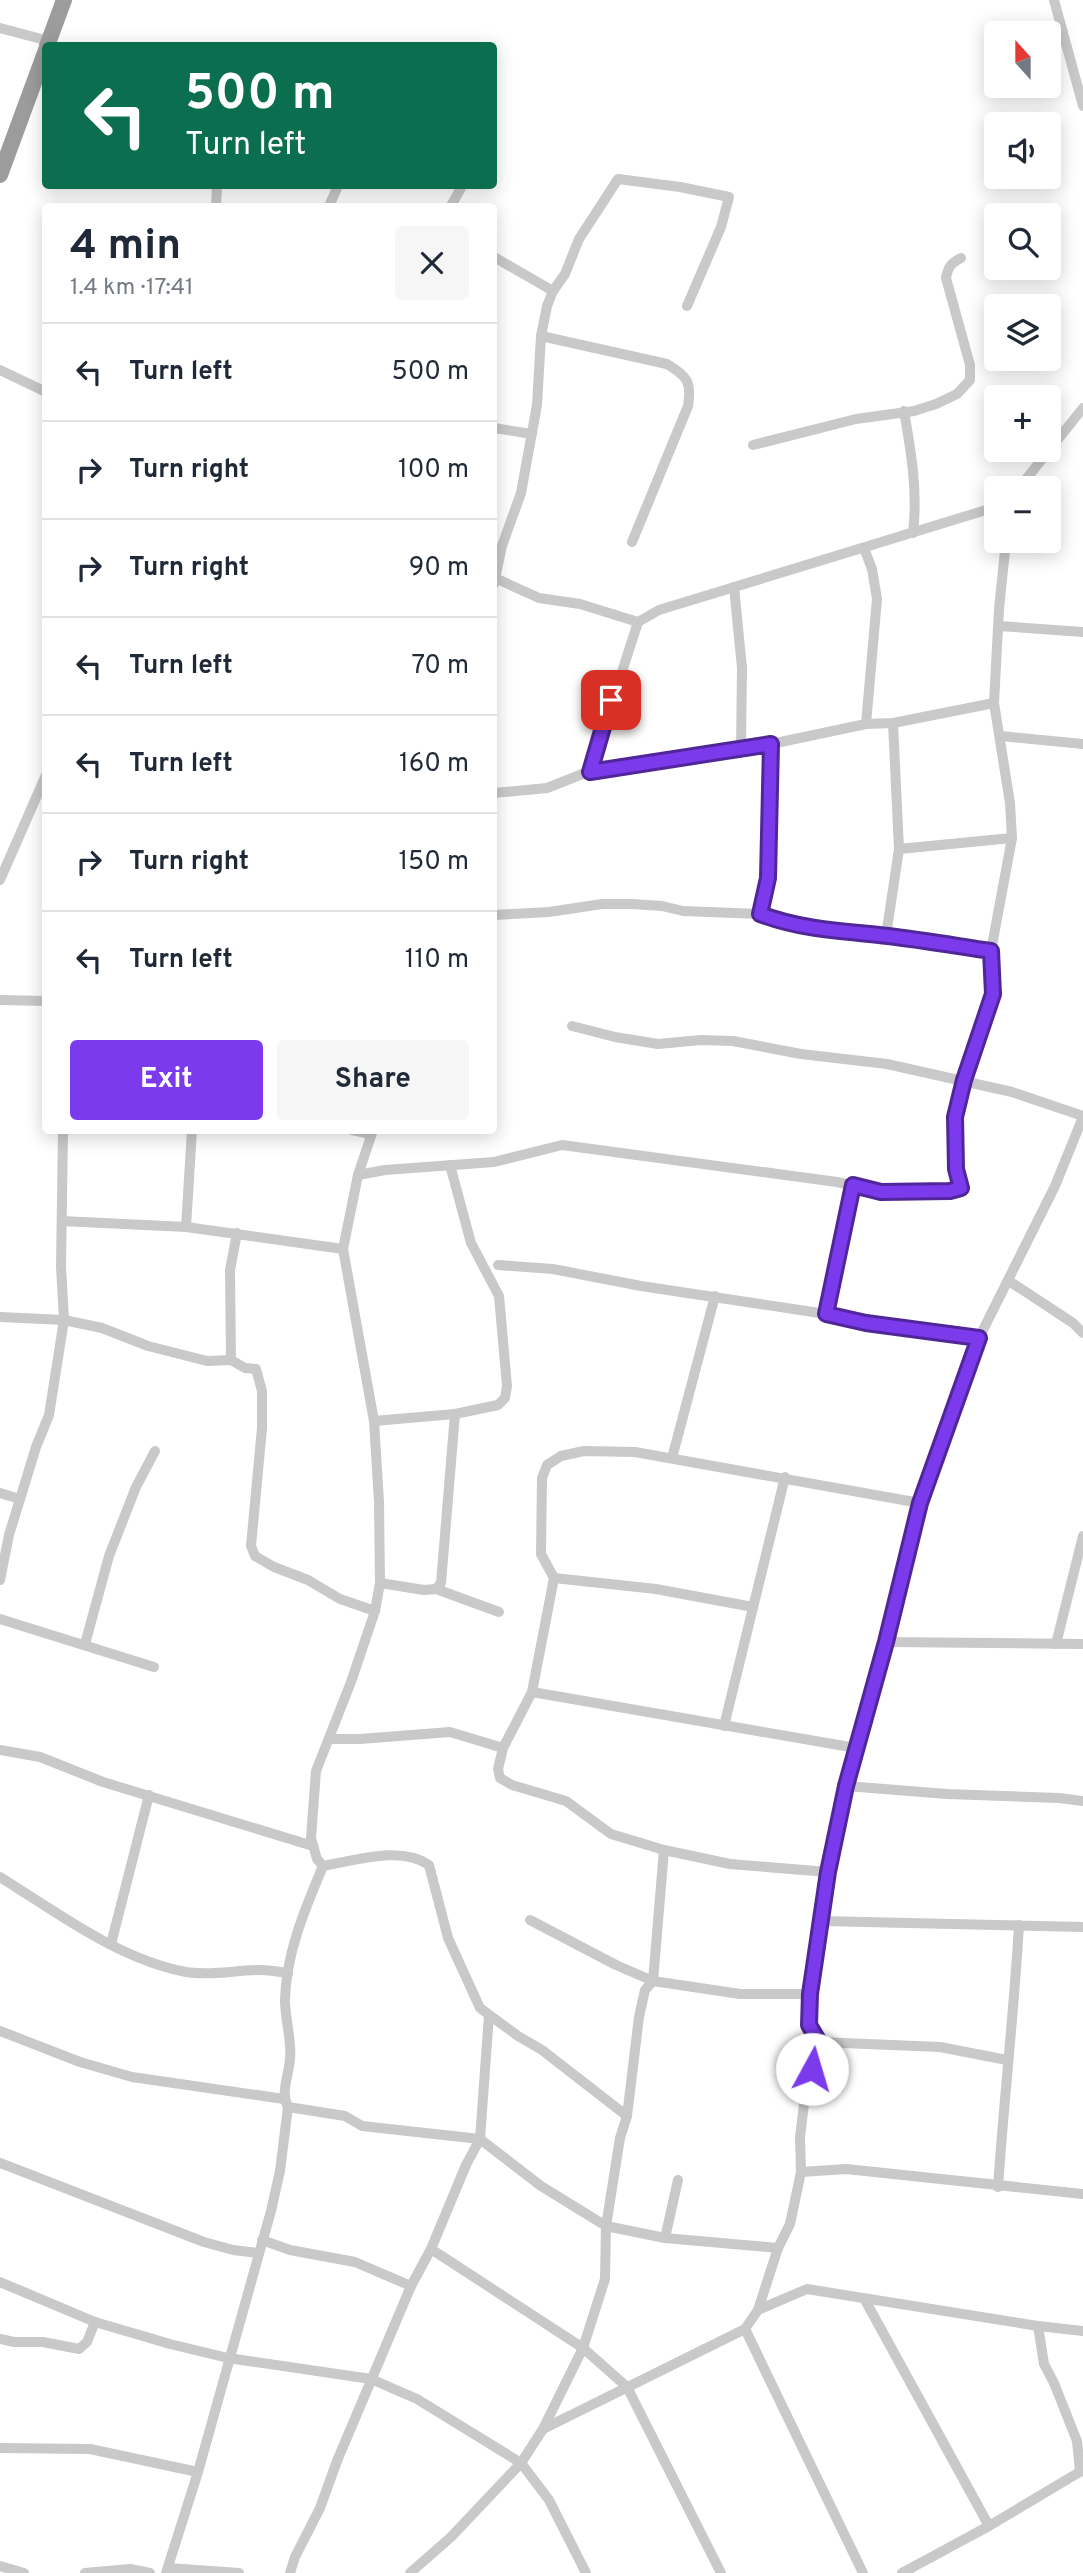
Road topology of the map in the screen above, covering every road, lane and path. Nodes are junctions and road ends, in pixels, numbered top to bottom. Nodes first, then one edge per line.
1 (64, 0) edge
2 (1054, 0) edge
3 (0, 28) edge
4 (48, 42) edge
5 (42, 44) edge
6 (42, 60) edge
7 (1083, 106) edge
8 (0, 175) edge
9 (961, 258) dead end
10 (497, 259) edge
11 (552, 290) junction
12 (687, 306) dead end
13 (541, 336) junction
14 (0, 370) edge
15 (42, 390) edge
16 (1083, 408) edge
17 (904, 411) junction
18 (497, 428) edge
19 (532, 434) junction
20 (753, 445) dead end
21 (1029, 476) edge
22 (984, 511) edge
23 (913, 533) junction
24 (632, 542) dead end
25 (864, 548) junction
26 (1005, 553) edge
27 (497, 568) edge
28 (497, 582) edge
29 (734, 587) junction
30 (638, 622) junction
31 (999, 626) junction
32 (1083, 632) edge
33 (994, 703) junction
34 (893, 723) junction
35 (866, 724) junction
36 (1001, 736) junction
37 (771, 744) junction
38 (1083, 744) edge
39 (741, 748) junction
40 (590, 772) junction
41 (42, 784) edge
42 (497, 793) edge
43 (1012, 838) junction
44 (899, 849) junction
45 (0, 880) edge
46 (760, 914) junction
47 (497, 915) edge
48 (887, 936) junction
49 (991, 951) junction
50 (0, 1000) edge
51 (42, 1001) edge
52 (572, 1026) dead end
53 (964, 1080) junction
54 (1083, 1117) edge
55 (63, 1134) edge
56 (192, 1134) edge
57 (371, 1134) edge
58 (450, 1165) junction
59 (358, 1175) junction
60 (853, 1185) junction
61 (62, 1221) junction
62 (186, 1227) junction
63 (237, 1233) junction
64 (343, 1249) junction
65 (498, 1265) dead end
66 (1009, 1281) junction
67 (715, 1296) junction
68 (826, 1314) junction
69 (0, 1317) edge
70 (64, 1320) junction
71 (1083, 1333) edge
72 (979, 1338) junction
73 (231, 1360) junction
74 (456, 1414) junction
75 (374, 1421) junction
76 (155, 1451) dead end
77 (672, 1458) junction
78 (785, 1477) junction
79 (0, 1493) edge
80 (20, 1499) junction
81 (920, 1503) junction
82 (1083, 1536) edge
83 (554, 1578) junction
84 (0, 1580) edge
85 (380, 1583) junction
86 (436, 1589) junction
87 (753, 1607) junction
88 (375, 1611) junction
89 (499, 1612) dead end
90 (0, 1619) edge
91 (886, 1642) junction
92 (85, 1644) junction
93 (1056, 1644) junction
94 (1083, 1644) edge
95 (154, 1667) dead end
96 (532, 1692) junction
97 (724, 1727) junction
98 (330, 1739) junction
99 (503, 1748) junction
100 (856, 1748) junction
101 (0, 1749) edge
102 (846, 1786) junction
103 (149, 1795) junction
104 (1083, 1801) edge
105 (313, 1846) junction
106 (664, 1850) junction
107 (323, 1866) junction
108 (828, 1872) junction
109 (0, 1877) edge
110 (530, 1920) dead end
111 (822, 1921) junction
112 (1019, 1925) junction
113 (1083, 1926) edge
114 (111, 1944) junction
115 (288, 1973) junction
116 (653, 1980) junction
117 (810, 1994) junction
118 (489, 2015) junction
119 (0, 2031) edge
120 (819, 2042) junction
121 (1007, 2060) junction
122 (286, 2103) junction
123 (627, 2116) junction
124 (480, 2139) junction
125 (0, 2163) edge
126 (802, 2172) junction
127 (678, 2180) dead end
128 (998, 2186) junction
129 (1083, 2194) edge
130 (606, 2227) junction
131 (665, 2238) junction
132 (262, 2240) junction
133 (778, 2248) junction
134 (431, 2249) junction
135 (258, 2253) junction
136 (0, 2282) edge
137 (411, 2286) junction
138 (865, 2300) junction
139 (758, 2310) junction
140 (94, 2322) junction
141 (1038, 2326) junction
142 (745, 2329) junction
143 (1083, 2331) edge
144 (0, 2339) edge
145 (583, 2348) junction
146 (228, 2358) junction
147 (371, 2379) junction
148 (627, 2387) junction
149 (543, 2429) junction
150 (0, 2448) edge
151 (522, 2463) junction
152 (1082, 2471) edge
153 (198, 2472) junction
154 (989, 2526) junction
155 (0, 2566) edge
156 (167, 2570) edge
157 (24, 2573) edge
158 (85, 2573) edge
159 (150, 2573) edge
160 (239, 2573) edge
161 (290, 2573) edge
162 (410, 2573) edge
163 (586, 2573) edge
164 (720, 2573) edge
165 (863, 2573) edge
166 (902, 2573) edge

1 - 4 highway
2 - 7 street
3 - 5 street
6 - 8 highway
9 - 17 street
10 - 11 street
11 - 12 street
11 - 13 street
13 - 19 street
13 - 24 street
14 - 15 street
16 - 21 street
17 - 20 street
17 - 23 street
18 - 19 street
19 - 27 street
22 - 23 street
23 - 25 street
25 - 29 street
25 - 35 street
26 - 31 street
28 - 30 street
29 - 30 street
29 - 39 street
30 - 40 street
31 - 32 street
31 - 33 street
33 - 34 street
33 - 36 street
34 - 35 street
34 - 44 street
35 - 37 street
36 - 38 street
36 - 43 street
37 - 39 street
37 - 46 street
39 - 40 street
40 - 42 street
41 - 45 street
43 - 44 street
43 - 49 street
44 - 48 street
46 - 47 street
46 - 48 street
48 - 49 street
49 - 53 street
50 - 51 street
52 - 53 street
53 - 54 street
53 - 60 street
54 - 66 street
55 - 61 street
56 - 62 street
57 - 59 street
58 - 59 street
58 - 60 street
58 - 74 street
59 - 64 street
60 - 68 street
61 - 62 street
61 - 70 street
62 - 63 street
63 - 64 street
63 - 73 street
64 - 75 street
65 - 67 street
66 - 71 street
66 - 72 street
67 - 68 street
67 - 77 street
68 - 72 street
69 - 70 street
70 - 73 street
70 - 80 street
72 - 81 street
73 - 88 street
74 - 75 street
74 - 86 street
75 - 85 street
76 - 92 street
77 - 78 street
77 - 83 street
78 - 81 street
78 - 87 street
79 - 80 street
80 - 84 street
81 - 91 street
82 - 93 street
83 - 87 street
83 - 96 street
85 - 86 street
85 - 88 street
86 - 89 street
87 - 97 street
88 - 98 street
90 - 92 street
91 - 93 street
91 - 100 street
92 - 95 street
93 - 94 street
96 - 97 street
96 - 99 street
97 - 100 street
98 - 99 street
98 - 105 street
99 - 106 street
100 - 102 street
101 - 103 street
102 - 104 street
102 - 108 street
103 - 105 street
103 - 114 street
105 - 107 street
106 - 108 street
106 - 116 street
107 - 115 street
107 - 118 street
108 - 111 street
109 - 114 street
110 - 116 street
111 - 112 street
111 - 117 street
112 - 113 street
112 - 121 street
114 - 115 street
115 - 122 street
116 - 117 street
116 - 123 street
117 - 120 street
118 - 123 street
118 - 124 street
119 - 122 street
120 - 121 street
120 - 126 street
121 - 128 street
122 - 124 street
122 - 132 street
123 - 130 street
124 - 130 street
124 - 134 street
125 - 135 street
126 - 128 street
126 - 133 street
127 - 131 street
128 - 129 street
130 - 131 street
130 - 145 street
131 - 133 street
132 - 135 street
132 - 137 street
133 - 139 street
134 - 137 street
134 - 145 street
135 - 146 street
136 - 140 street
137 - 147 street
138 - 139 street
138 - 141 street
138 - 154 street
139 - 142 street
140 - 144 street
140 - 146 street
141 - 143 street
141 - 152 street
142 - 148 street
142 - 165 street
145 - 148 street
145 - 149 street
146 - 147 street
146 - 153 street
147 - 151 street
147 - 161 street
148 - 149 street
148 - 164 street
149 - 151 street
150 - 153 street
151 - 162 street
151 - 163 street
152 - 154 street
153 - 156 street
154 - 166 street
155 - 157 street
156 - 160 street
158 - 159 street

